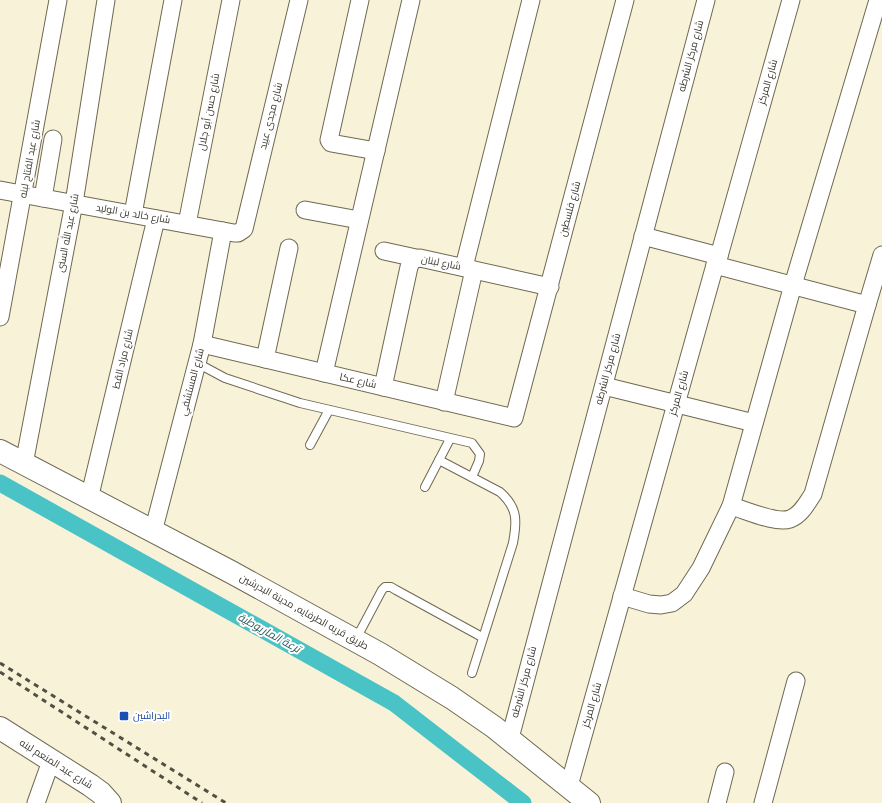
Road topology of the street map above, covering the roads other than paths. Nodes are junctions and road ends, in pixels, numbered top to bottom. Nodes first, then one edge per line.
1 (58, 0) edge
2 (106, 0) edge
3 (173, 0) edge
4 (231, 0) edge
5 (299, 0) edge
6 (360, 0) edge
7 (411, 0) edge
8 (531, 0) edge
9 (625, 0) edge
10 (706, 0) edge
11 (792, 0) edge
12 (878, 0) edge
13 (53, 139) dead end
14 (376, 151) junction
15 (0, 190) edge
16 (23, 194) junction
17 (43, 198) junction
18 (74, 204) junction
19 (305, 210) dead end
20 (133, 214) junction
21 (156, 218) junction
22 (359, 220) junction
23 (187, 224) junction
24 (223, 231) junction
25 (242, 231) joint
26 (643, 236) junction
27 (289, 248) dead end
28 (384, 251) dead end
29 (882, 255) edge
30 (416, 258) junction
31 (717, 260) junction
32 (469, 268) junction
33 (794, 285) junction
34 (550, 287) junction
35 (867, 305) junction
36 (0, 317) edge
37 (202, 344) junction
38 (264, 359) junction
39 (197, 363) junction
40 (324, 373) junction
41 (604, 386) junction
42 (383, 387) junction
43 (444, 402) junction
44 (676, 404) junction
45 (329, 410) junction
46 (514, 418) joint
47 (754, 423) junction
48 (450, 439) junction
49 (310, 445) dead end
50 (0, 451) edge
51 (439, 460) junction
52 (24, 464) junction
53 (472, 477) junction
54 (425, 486) dead end
55 (90, 499) junction
56 (731, 506) junction
57 (153, 532) junction
58 (622, 596) junction
59 (482, 637) junction
60 (356, 641) junction
61 (472, 673) dead end
62 (796, 681) dead end
63 (0, 728) edge
64 (510, 738) junction
65 (51, 760) junction
66 (725, 772) dead end
67 (568, 786) junction
68 (36, 803) edge
69 (110, 803) edge
70 (589, 803) edge
71 (717, 803) edge
72 (763, 803) edge

1 - 16 street, شارع عبد الفتاح لبنه
2 - 18 street, شارع عبد الله السنى
3 - 20 street
4 - 23 street, شارع حسن أبو جلال
5 - 25 street, شارع مجدى عبيد
6 - 14 street
7 - 14 street
8 - 32 street
9 - 34 street, شارع فلسطين
10 - 26 street, شارع مركز الشرطه
11 - 31 street, شارع المركز
12 - 33 street
13 - 17 street
14 - 22 street
15 - 16 street, شارع خالد بن الوليد
16 - 17 street, شارع خالد بن الوليد
16 - 36 street, شارع عبد الفتاح لبنه
17 - 18 street, شارع خالد بن الوليد
18 - 20 street, شارع خالد بن الوليد
18 - 52 street, شارع عبد الله السنى
19 - 22 street
20 - 21 street, شارع خالد بن الوليد
21 - 23 street, شارع خالد بن الوليد
21 - 55 street, شارع مراد القط
22 - 40 street
23 - 24 street, شارع خالد بن الوليد
24 - 25 street, شارع خالد بن الوليد
24 - 37 street, شارع المستشفي
26 - 31 street
26 - 41 street, شارع مركز الشرطه
27 - 38 street
28 - 30 street
29 - 35 street
30 - 32 street, شارع لبنان
30 - 42 street, شارع لبنان
31 - 33 street
31 - 44 street, شارع المركز
32 - 34 street, شارع لبنان
32 - 43 street
33 - 35 street
33 - 47 street
34 - 46 street, شارع فلسطين
35 - 56 street
37 - 38 street, شارع عكا
37 - 39 street, شارع المستشفي
38 - 40 street, شارع عكا
39 - 45 lane
39 - 57 street, شارع المستشفي
40 - 42 street, شارع عكا
41 - 44 street
41 - 64 street, شارع مركز الشرطه
42 - 43 street, شارع عكا
43 - 46 street, شارع عكا
44 - 47 street
44 - 58 street, شارع المركز
45 - 48 lane
45 - 49 lane
47 - 56 street
48 - 51 lane
48 - 53 lane
50 - 52 main road, طريق قريه الطرفايه, مدينة البدرشين
51 - 53 lane
51 - 54 lane
52 - 55 main road, طريق قريه الطرفايه, مدينة البدرشين
53 - 59 lane
55 - 57 main road, طريق قريه الطرفايه, مدينة البدرشين
56 - 58 street
57 - 60 main road, طريق قريه الطرفايه, مدينة البدرشين
58 - 67 street, شارع المركز
59 - 60 lane
59 - 61 lane
60 - 64 main road, طريق قريه الطرفايه, مدينة البدرشين
62 - 72 street
63 - 65 main road, شارع عبد المنعم لبنه
64 - 67 main road, طريق قريه الطرفايه, مدينة البدرشين
65 - 68 street
65 - 69 main road, شارع عبد المنعم لبنه
66 - 71 street
67 - 70 main road, طريق قريه الطرفايه, مدينة البدرشين

